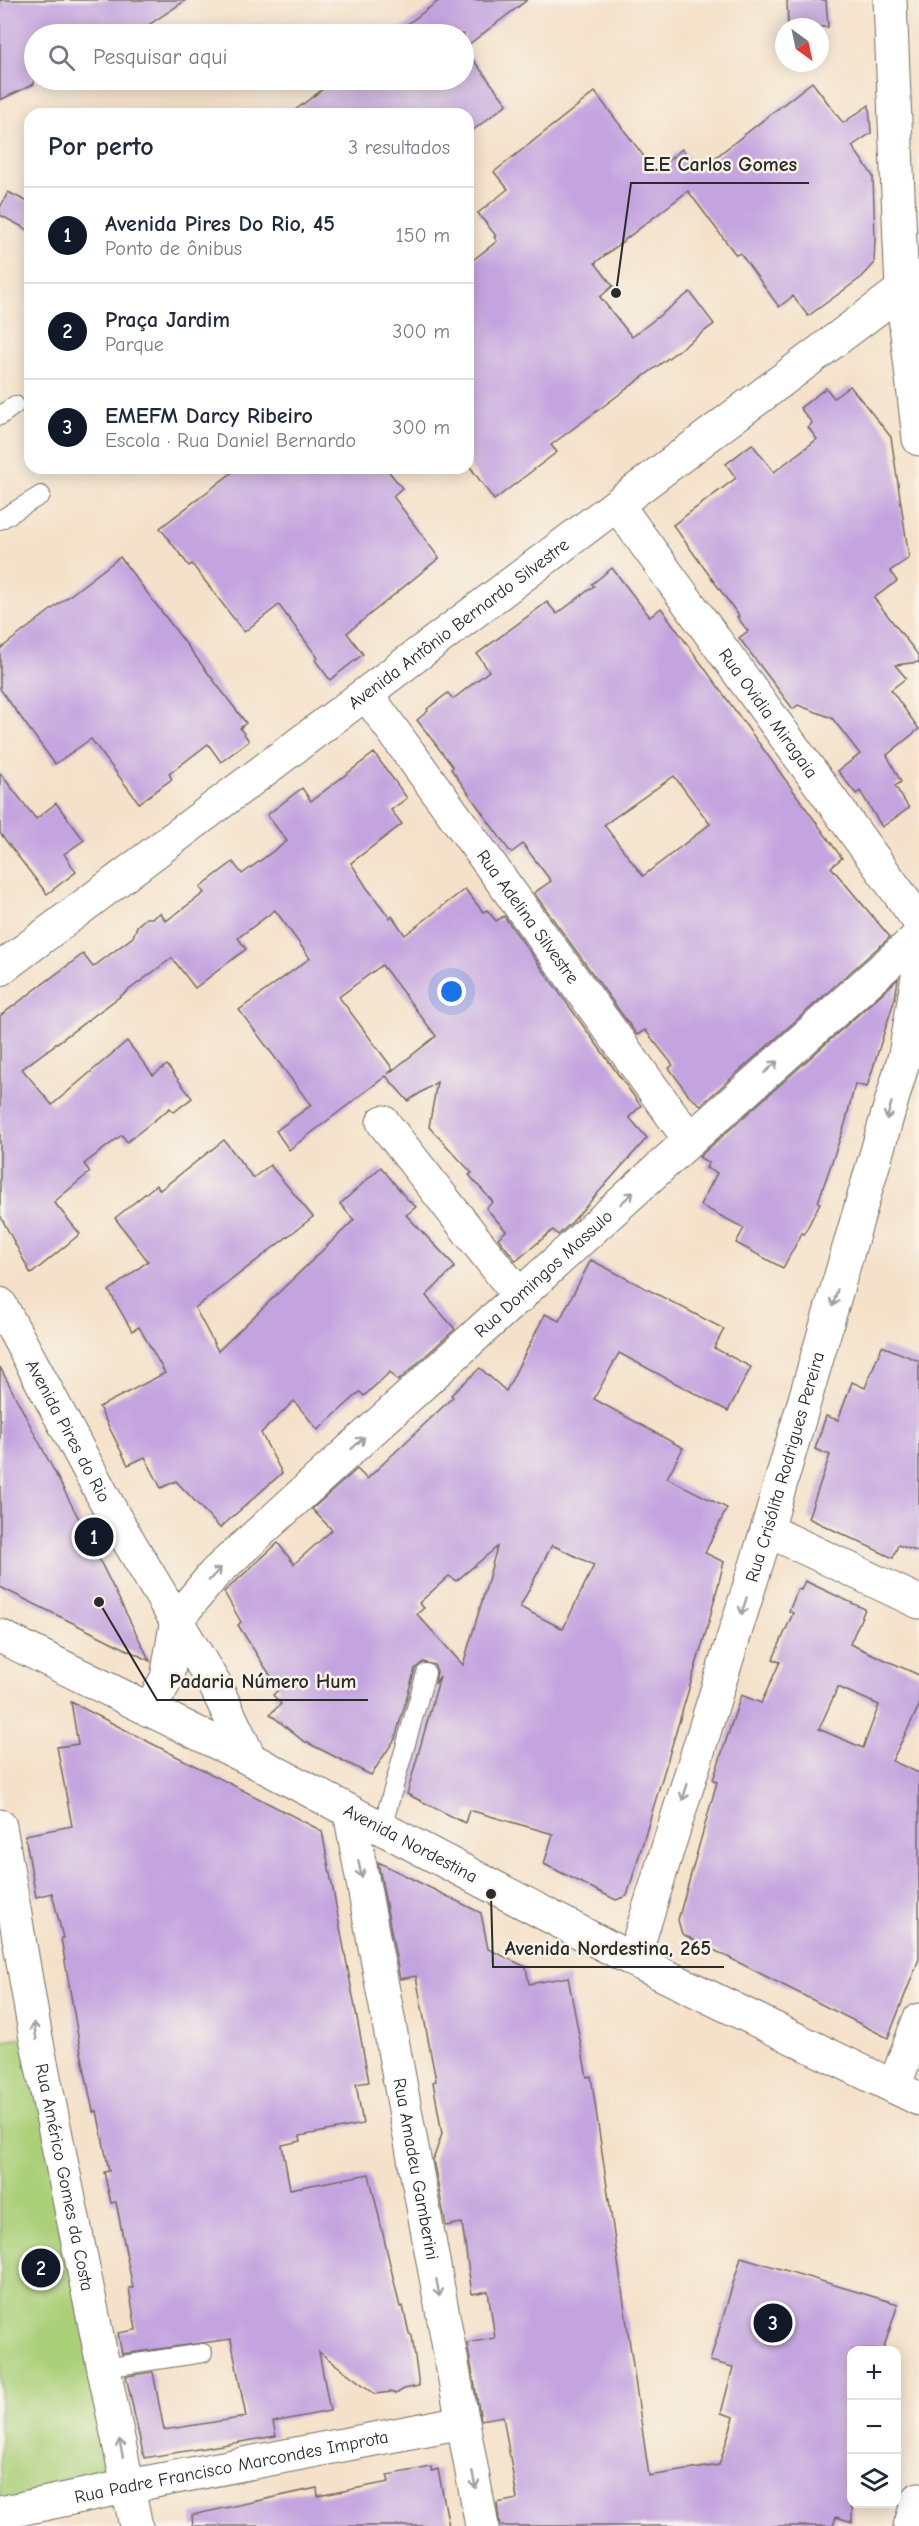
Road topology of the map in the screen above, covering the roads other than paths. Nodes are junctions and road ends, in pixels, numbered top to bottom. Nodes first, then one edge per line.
1 (890, 0) edge
2 (910, 284) edge
3 (15, 405) dead end
4 (0, 417) edge
5 (919, 439) edge
6 (41, 495) dead end
7 (618, 506) junction
8 (0, 520) edge
9 (367, 695) junction
10 (919, 921) edge
11 (919, 936) edge
12 (0, 969) edge
13 (919, 970) edge
14 (912, 1058) edge
15 (383, 1122) dead end
16 (690, 1140) junction
17 (520, 1297) junction
18 (0, 1304) edge
19 (767, 1530) junction
20 (919, 1602) edge
21 (177, 1619) junction
22 (0, 1636) edge
23 (426, 1673) dead end
24 (149, 1710) junction
25 (250, 1759) junction
26 (350, 1812) junction
27 (0, 1826) edge
28 (382, 1828) junction
29 (633, 1960) junction
30 (919, 2020) edge
31 (907, 2093) edge
32 (203, 2353) dead end
33 (105, 2368) junction
34 (463, 2422) junction
35 (129, 2486) junction
36 (919, 2499) edge
37 (0, 2513) edge
38 (136, 2526) edge
39 (482, 2526) edge
40 (910, 2526) edge

1 - 2 street
2 - 5 street
2 - 7 street, Avenida Antônio Bernardo Silvestre
3 - 4 lane
6 - 8 lane
7 - 9 street, Avenida Antônio Bernardo Silvestre
7 - 10 street, Rua Ovidia Miragaia
9 - 12 street, Avenida Antônio Bernardo Silvestre
9 - 16 street, Rua Adelina Silvestre
16 -> 11 street, Rua Domingos Massulo
13 - 14 street, Rua Crisólita Rodrigues Pereira
14 -> 19 street, Rua Crisólita Rodrigues Pereira
15 - 17 street
17 -> 16 street, Rua Domingos Massulo
21 -> 17 street, Rua Domingos Massulo
18 - 21 street, Avenida Pires do Rio
19 - 20 street
19 -> 29 street, Rua Crisólita Rodrigues Pereira
21 - 24 street
21 - 25 street, Avenida Pires do Rio
22 - 24 street, Avenida Nordestina
23 - 28 lane
24 - 25 street, Avenida Nordestina
25 - 26 street, Avenida Nordestina
26 - 28 street, Avenida Nordestina
26 -> 34 street, Rua Amadeu Gamberini
33 -> 27 street, Rua Américo Gomes da Costa
28 - 29 street, Avenida Nordestina
29 - 31 street, Avenida Nordestina
30 - 31 street
32 - 33 lane
35 -> 33 street, Rua Américo Gomes da Costa
34 - 35 street, Rua Padre Francisco Marcondes Improta
34 -> 39 street, Rua Amadeu Gamberini
35 - 37 street, Rua Padre Francisco Marcondes Improta
35 - 38 street, Rua Américo Gomes da Costa
36 - 40 street

